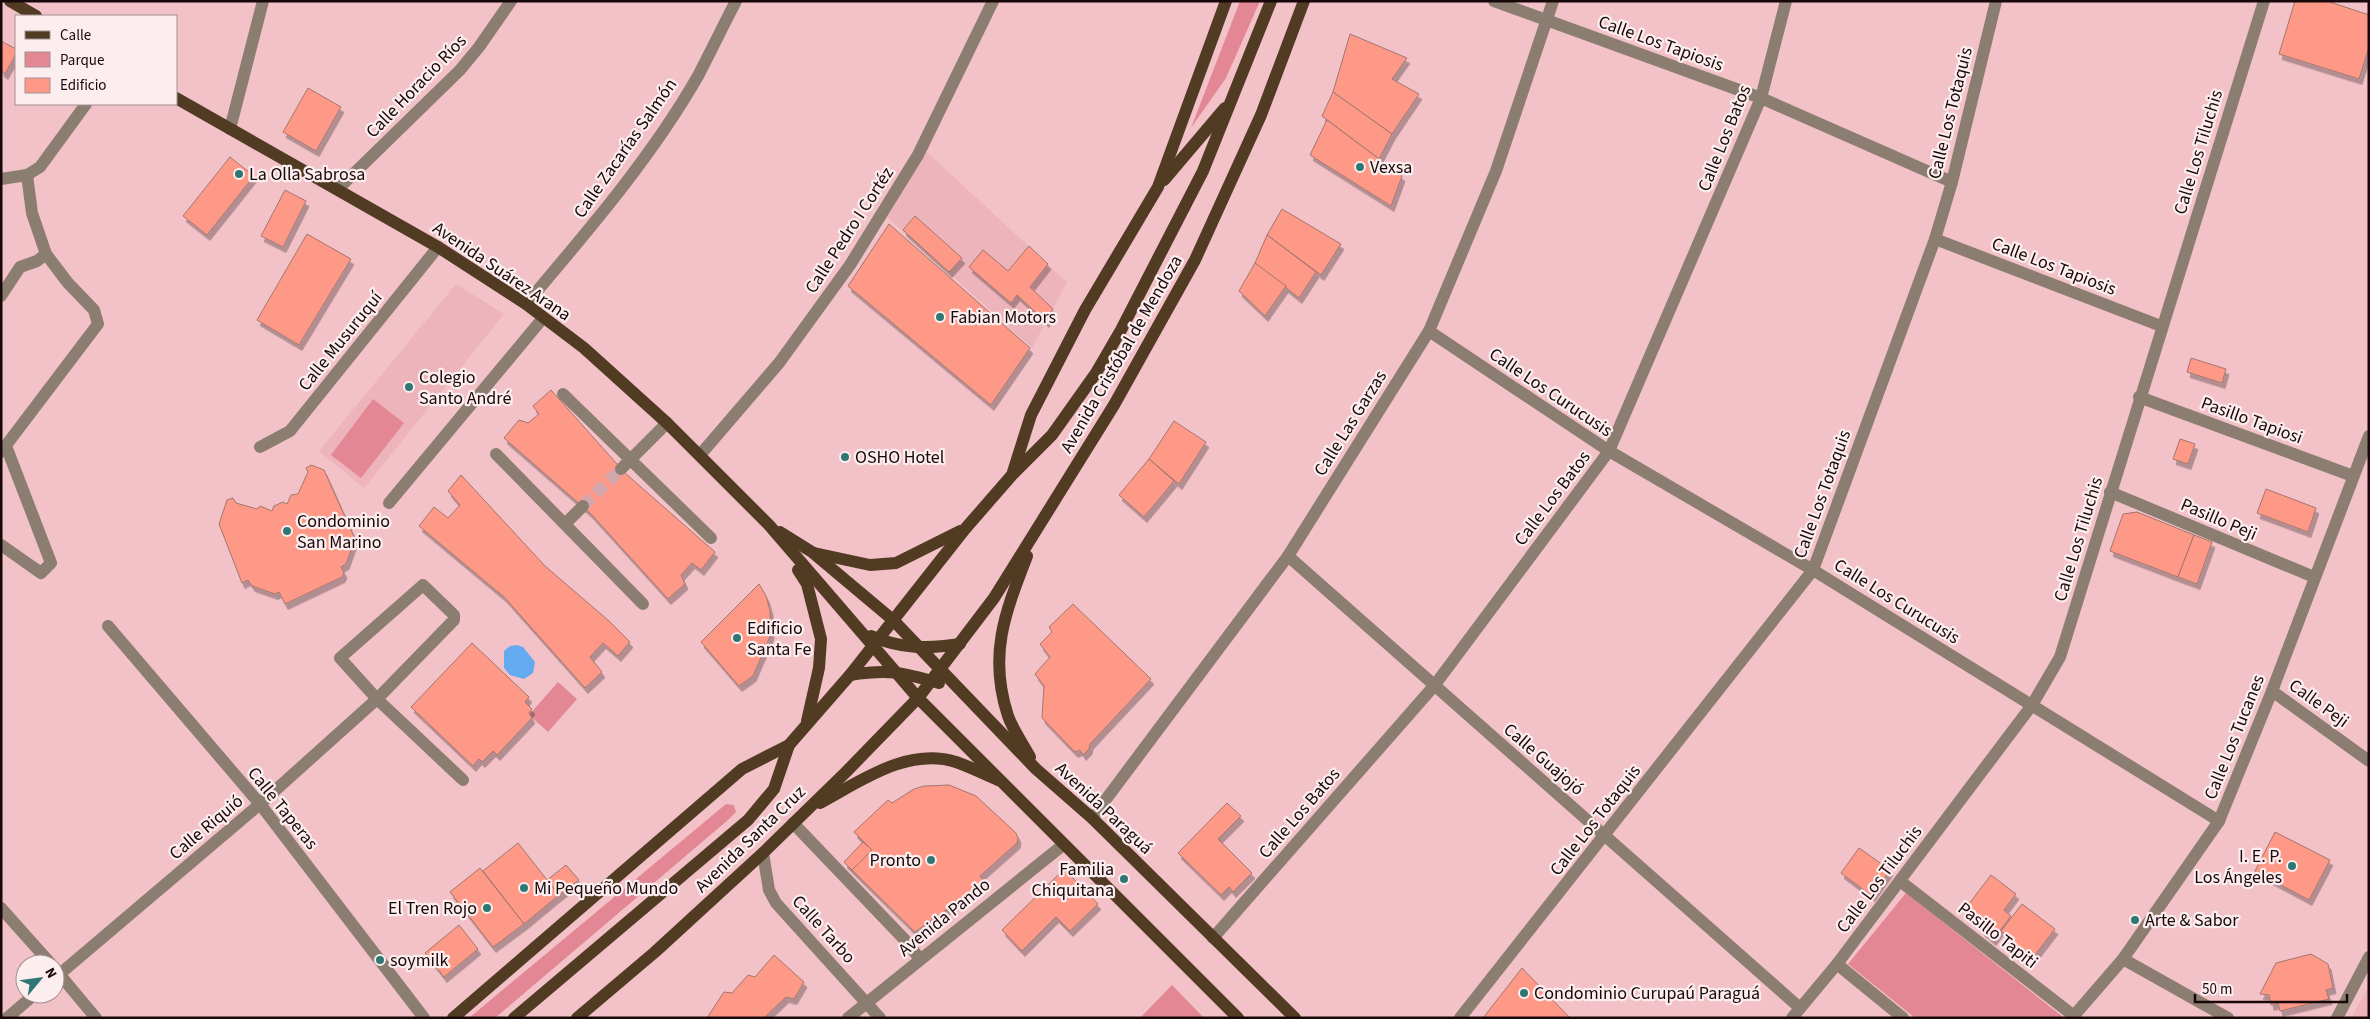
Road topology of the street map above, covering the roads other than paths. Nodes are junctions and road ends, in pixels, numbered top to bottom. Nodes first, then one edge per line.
1 (10, 1) edge
2 (263, 1) edge
3 (511, 1) edge
4 (736, 1) edge
5 (993, 1) edge
6 (1226, 1) edge
7 (1271, 1) edge
8 (1304, 1) edge
9 (1494, 1) edge
10 (1553, 1) edge
11 (1786, 1) edge
12 (1996, 1) edge
13 (2264, 1) edge
14 (24, 5) edge
15 (35, 15) edge
16 (1547, 20) junction
17 (1234, 98) junction
18 (1761, 98) junction
19 (178, 99) edge
20 (85, 105) edge
21 (230, 129) junction
22 (27, 175) junction
23 (1, 179) edge
24 (1952, 182) junction
25 (1158, 187) junction
26 (338, 189) junction
27 (1935, 239) junction
28 (438, 247) junction
29 (46, 254) junction
30 (1, 296) edge
31 (526, 304) junction
32 (543, 318) junction
33 (2161, 326) junction
34 (1429, 331) junction
35 (563, 394) dead end
36 (2139, 397) junction
37 (667, 422) junction
38 (2369, 436) edge
39 (260, 447) dead end
40 (4, 449) edge
41 (1608, 451) junction
42 (496, 454) dead end
43 (700, 455) junction
44 (630, 459) junction
45 (621, 468) tunnel mouth
46 (1012, 475) junction
47 (2353, 476) junction
48 (2110, 492) junction
49 (389, 503) dead end
50 (583, 506) tunnel mouth
51 (565, 524) junction
52 (770, 525) junction
53 (964, 529) junction
54 (1037, 530) junction
55 (711, 538) dead end
56 (1, 545) edge
57 (812, 552) junction
58 (1288, 556) junction
59 (1813, 570) junction
60 (2314, 577) junction
61 (643, 604) dead end
62 (893, 620) junction
63 (108, 626) dead end
64 (875, 642) junction
65 (960, 644) junction
66 (920, 648) junction
67 (940, 670) junction
68 (895, 672) junction
69 (850, 675) junction
70 (932, 681) junction
71 (1434, 686) junction
72 (2272, 690) junction
73 (918, 698) junction
74 (377, 699) junction
75 (967, 699) junction
76 (2032, 705) junction
77 (807, 723) junction
78 (788, 745) junction
79 (2369, 761) edge
80 (1036, 769) junction
81 (463, 780) dead end
82 (1005, 783) junction
83 (260, 804) junction
84 (803, 813) junction
85 (1092, 818) junction
86 (2219, 821) junction
87 (794, 823) junction
88 (1605, 836) junction
89 (1063, 845) junction
90 (763, 853) junction
91 (1900, 881) junction
92 (1, 908) edge
93 (1213, 938) junction
94 (42, 954) edge
95 (2369, 957) edge
96 (2123, 958) junction
97 (920, 959) junction
98 (1837, 964) junction
99 (65, 966) edge
100 (65, 982) edge
101 (866, 1003) junction
102 (24, 1004) edge
103 (1796, 1013) edge
104 (2073, 1017) edge
105 (7, 1018) edge
106 (96, 1018) edge
107 (424, 1018) edge
108 (452, 1018) edge
109 (514, 1018) edge
110 (577, 1018) edge
111 (848, 1018) edge
112 (880, 1018) edge
113 (1238, 1018) edge
114 (1295, 1018) edge
115 (1460, 1018) edge
116 (1903, 1018) edge
117 (2228, 1018) edge
118 (2337, 1018) edge

1 - 14 main road
2 - 21 street
3 - 26 street, Calle Horacio Ríos
4 - 31 street, Calle Zacarías Salmón
5 - 43 street, Calle Pedro I Cortéz
6 - 25 main road, Avenida Cristóbal de Mendoza
7 - 17 main road, Avenida Cristóbal de Mendoza
8 - 54 main road, Avenida Cristóbal de Mendoza
9 - 16 street, Calle Los Tapiosis
10 - 16 street, Calle Las Garzas
11 - 18 street, Calle Los Batos
12 - 24 street, Calle Los Totaquis
13 - 33 street, Calle Los Tiluchis
14 - 15 main road
16 - 18 street, Calle Los Tapiosis
16 - 34 street, Calle Las Garzas
17 - 25 main road
17 - 46 main road, Avenida Cristóbal de Mendoza
18 - 24 street, Calle Los Tapiosis
18 - 41 street, Calle Los Batos
19 - 21 main road, Avenida Suárez Arana
20 - 22 street
21 - 26 main road, Avenida Suárez Arana
22 - 23 street
22 - 29 street
24 - 27 street, Calle Los Totaquis
25 - 46 main road, Avenida Cristóbal de Mendoza
26 - 28 main road, Avenida Suárez Arana
27 - 33 street, Calle Los Tapiosis
27 - 59 street, Calle Los Totaquis
28 - 31 main road, Avenida Suárez Arana
28 - 39 street, Calle Musuruquí
29 - 30 street
29 - 40 street
31 - 32 main road, Avenida Suárez Arana
32 - 37 main road, Avenida Suárez Arana
32 - 49 street
33 - 36 street, Calle Los Tiluchis
34 - 41 street, Calle Los Curucusis
34 - 58 street, Calle Las Garzas
35 - 44 street
36 - 47 street, Pasillo Tapiosi
36 - 48 street, Calle Los Tiluchis
37 - 43 main road, Avenida Suárez Arana
37 - 44 street
38 - 47 street, Calle Los Tucanes
40 - 56 street
41 - 59 street, Calle Los Curucusis
41 - 71 street, Calle Los Batos
42 - 51 street
43 - 52 main road, Avenida Suárez Arana
44 - 45 street
44 - 55 street
46 - 53 main road, Avenida Cristóbal de Mendoza
47 - 60 street, Calle Los Tucanes
48 - 60 street, Pasillo Peji
48 - 76 street, Calle Los Tiluchis
50 - 51 street
51 - 61 street
52 - 57 main road, Avenida Suárez Arana
52 - 64 main road, Avenida Suárez Arana
52 - 77 main road
53 - 57 main road
53 - 62 main road, Avenida Cristóbal de Mendoza
54 - 65 main road, Avenida Cristóbal de Mendoza
54 - 80 main road
57 - 62 main road, Avenida Suárez Arana
58 - 71 street, Calle Guajojó
58 - 85 street, Calle Las Garzas
59 - 76 street, Calle Los Curucusis
59 - 88 street, Calle Los Totaquis
60 - 72 street, Calle Los Tucanes
62 - 64 main road, Avenida Cristóbal de Mendoza
62 - 66 main road, Avenida Paraguá
63 - 83 street, Calle Taperas
64 - 66 main road
64 - 68 main road
64 - 69 main road, Avenida Santa Cruz
65 - 66 main road
65 - 67 main road, Avenida Cristóbal de Mendoza
66 - 67 main road, Avenida Paraguá
67 - 70 main road, Avenida Cristóbal de Mendoza
67 - 75 main road, Avenida Paraguá
68 - 69 main road
68 - 70 main road
68 - 73 main road
69 - 77 main road, Avenida Santa Cruz
70 - 73 main road, Avenida Cristóbal de Mendoza
70 - 75 main road
71 - 88 street, Calle Guajojó
71 - 93 street, Calle Los Batos
72 - 79 street, Calle Peji
72 - 86 street, Calle Los Tucanes
73 - 82 main road
73 - 84 main road, Avenida Santa Cruz
74 - 74 street, Calle Riquió
74 - 81 street
74 - 83 street, Calle Riquió
75 - 80 main road, Avenida Paraguá
76 - 86 street, Calle Los Curucusis
76 - 91 street, Calle Los Tiluchis
77 - 78 main road, Avenida Santa Cruz
78 - 108 main road, Avenida Santa Cruz
78 - 109 main road, Avenida Santa Cruz
80 - 85 main road, Avenida Paraguá
82 - 84 main road
82 - 89 main road
83 - 99 street, Calle Riquió
83 - 107 street, Calle Taperas
84 - 87 main road, Avenida Santa Cruz
85 - 93 main road, Avenida Paraguá
86 - 96 street, Calle Los Tucanes
87 - 90 main road, Avenida Santa Cruz
87 - 97 street
88 - 103 street, Calle Guajojó
88 - 115 street, Calle Los Totaquis
89 - 97 street, Avenida Pando
89 - 113 main road
90 - 101 street, Calle Tarbo
90 - 110 main road, Avenida Santa Cruz
91 - 98 street, Calle Los Tiluchis
91 - 104 street, Pasillo Tapiti
92 - 94 street
93 - 114 main road, Avenida Paraguá
95 - 118 street
96 - 104 street, Calle Los Tucanes
96 - 117 street
97 - 101 street, Avenida Pando
98 - 103 street, Calle Los Tiluchis
98 - 116 street
100 - 106 street
101 - 111 street, Avenida Pando
101 - 112 street, Calle Tarbo
102 - 105 street

